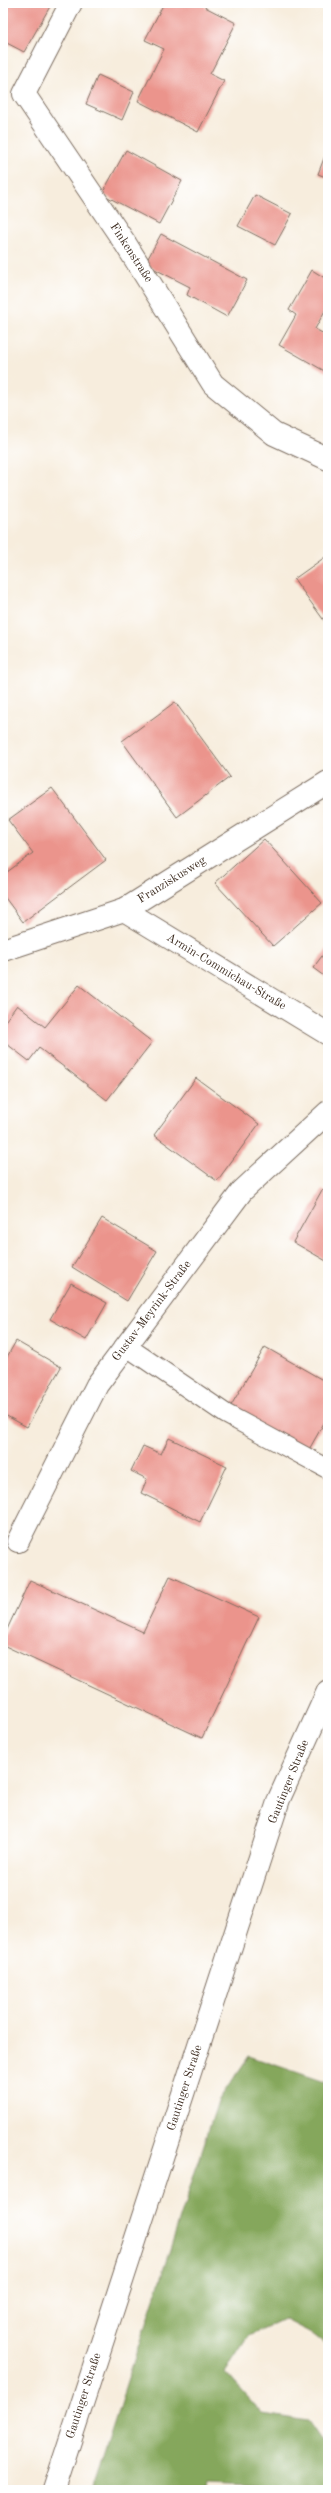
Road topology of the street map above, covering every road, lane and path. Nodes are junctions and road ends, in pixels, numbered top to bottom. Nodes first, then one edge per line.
1 (71, 3) edge
2 (328, 459) edge
3 (328, 782) edge
4 (124, 910) junction
5 (3, 950) edge
6 (328, 1034) edge
7 (328, 1112) edge
8 (126, 1346) junction
9 (328, 1469) edge
10 (18, 1542) dead end
11 (328, 1691) edge
12 (54, 2490) edge

1 - 2 street, Finkenstraße
3 - 4 street, Franziskusweg
4 - 5 street, Franziskusweg
4 - 6 street, Armin-Commichau-Straße
7 - 8 street, Gustav-Meyrink-Straße
8 - 9 lane
8 - 10 street, Gustav-Meyrink-Straße
11 - 12 street, Gautinger Straße

